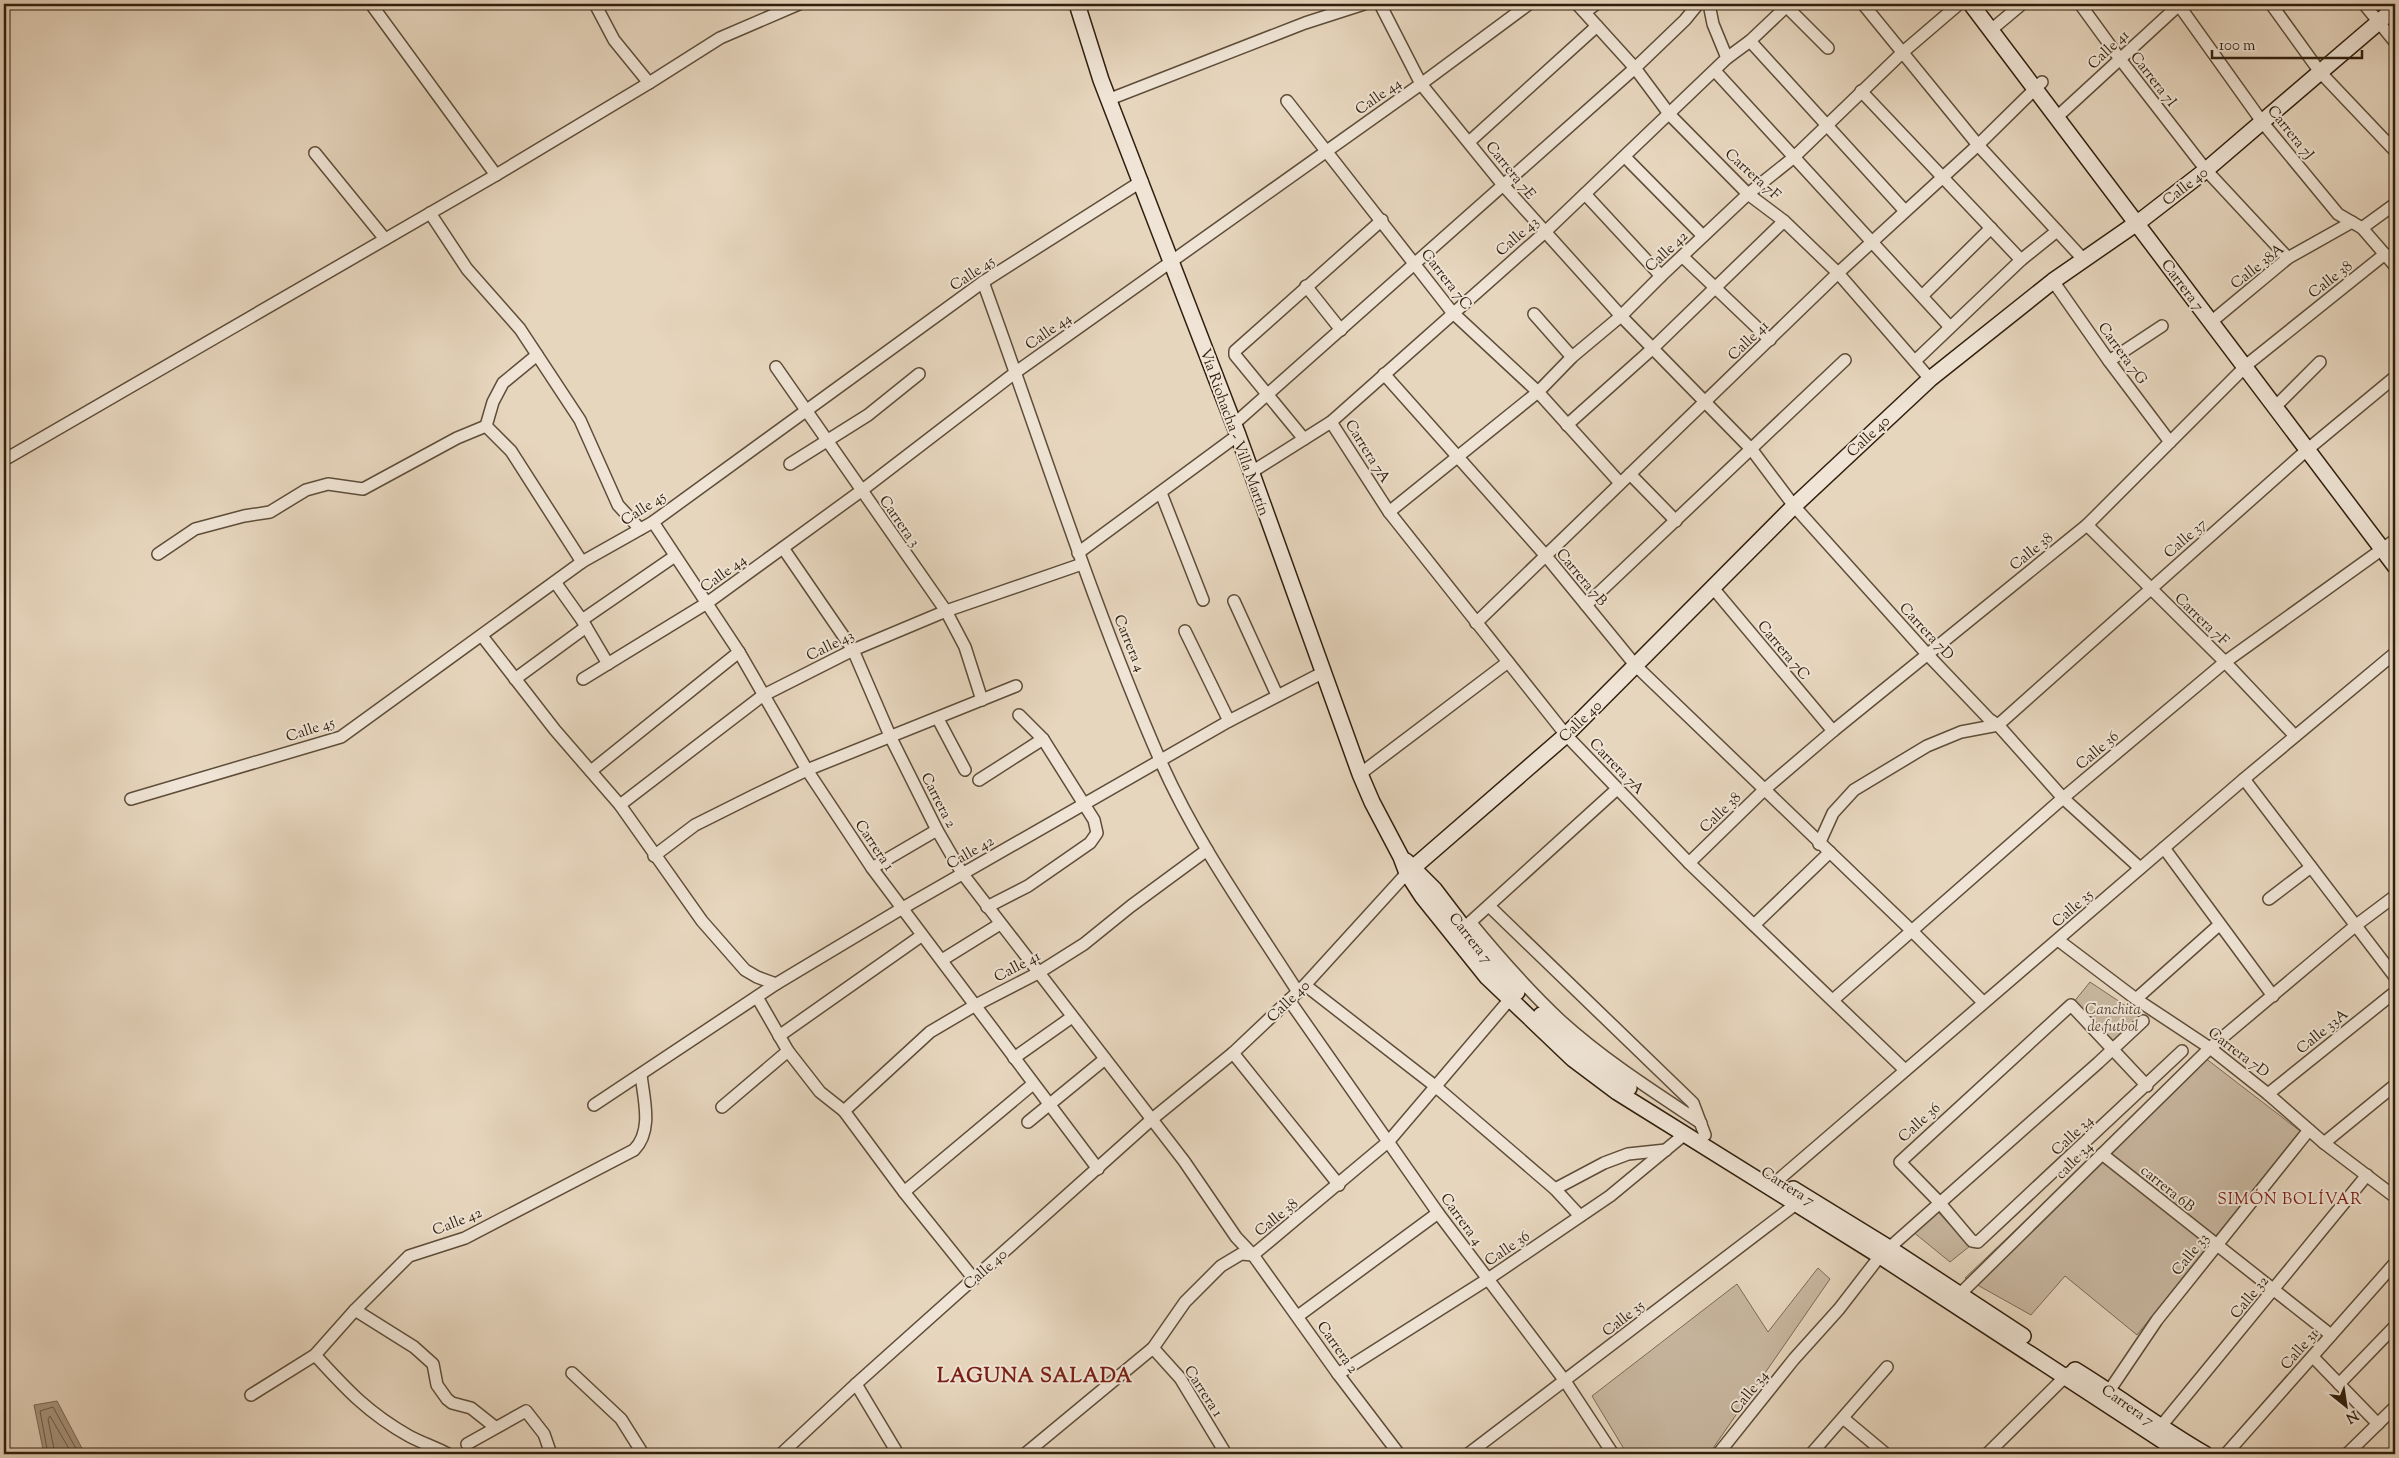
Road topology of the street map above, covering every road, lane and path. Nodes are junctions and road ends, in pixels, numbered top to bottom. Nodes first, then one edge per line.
1 (372, 4) edge
2 (595, 4) edge
3 (799, 4) edge
4 (1076, 4) edge
5 (1364, 4) edge
6 (1380, 4) edge
7 (1529, 4) edge
8 (1596, 4) edge
9 (1698, 4) edge
10 (1709, 4) edge
11 (1863, 4) edge
12 (1959, 4) edge
13 (1971, 4) edge
14 (1982, 4) edge
15 (2022, 4) edge
16 (2080, 4) edge
17 (2179, 4) edge
18 (2271, 4) edge
19 (2364, 4) edge
20 (1787, 5) edge
21 (1581, 8) edge
22 (2395, 8) edge
23 (2379, 23) junction
24 (1597, 26) junction
25 (1994, 27) junction
26 (1750, 41) junction
27 (2395, 42) edge
28 (1828, 48) dead end
29 (1902, 52) junction
30 (1727, 58) junction
31 (2120, 59) junction
32 (1635, 68) junction
33 (1714, 71) junction
34 (2320, 72) junction
35 (649, 84) junction
36 (1421, 84) junction
37 (2039, 86) junction
38 (1861, 91) junction
39 (1110, 99) junction
40 (1287, 100) dead end
41 (2061, 114) junction
42 (1670, 115) junction
43 (1826, 123) junction
44 (2263, 123) junction
45 (1469, 142) junction
46 (1978, 145) junction
47 (1327, 150) junction
48 (2395, 151) edge
49 (315, 153) dead end
50 (1625, 157) junction
51 (1793, 158) junction
52 (2206, 170) junction
53 (496, 175) junction
54 (1943, 177) junction
55 (1142, 181) junction
56 (1503, 185) junction
57 (1585, 194) junction
58 (1748, 194) junction
59 (2395, 204) edge
60 (1905, 211) junction
61 (430, 213) junction
62 (1382, 220) junction
63 (2140, 221) junction
64 (1784, 222) junction
65 (2357, 225) junction
66 (1991, 228) junction
67 (2057, 231) junction
68 (1544, 233) junction
69 (1704, 236) junction
70 (385, 239) junction
71 (1872, 241) junction
72 (2385, 254) junction
73 (1683, 257) junction
74 (2288, 258) junction
75 (2084, 259) junction
76 (2021, 260) junction
77 (1172, 261) junction
78 (1416, 263) junction
79 (2395, 266) edge
80 (1838, 272) junction
81 (1661, 276) junction
82 (2053, 280) junction
83 (983, 282) junction
84 (1306, 286) junction
85 (1714, 289) junction
86 (1922, 296) junction
87 (1452, 312) junction
88 (1534, 314) dead end
89 (1621, 316) junction
90 (2213, 320) junction
91 (2162, 326) dead end
92 (1950, 327) junction
93 (1341, 330) junction
94 (1770, 340) junction
95 (1652, 349) junction
96 (537, 355) junction
97 (1572, 357) junction
98 (1844, 360) dead end
99 (1915, 360) junction
100 (2109, 361) junction
101 (2320, 362) dead end
102 (2247, 365) junction
103 (776, 368) dead end
104 (1016, 372) junction
105 (919, 374) dead end
106 (1384, 374) junction
107 (2395, 377) edge
108 (1930, 379) junction
109 (1538, 392) junction
110 (1267, 395) junction
111 (1704, 403) junction
112 (2278, 405) junction
113 (805, 410) junction
114 (1331, 422) junction
115 (1567, 425) junction
116 (486, 426) junction
117 (1236, 429) junction
118 (1304, 439) junction
119 (828, 441) junction
120 (2170, 442) junction
121 (2312, 447) junction
122 (1752, 450) junction
123 (1455, 457) junction
124 (4, 460) edge
125 (790, 464) dead end
126 (1250, 473) junction
127 (1630, 474) junction
128 (1620, 483) junction
129 (861, 491) junction
130 (1161, 493) junction
131 (1794, 506) junction
132 (1388, 512) junction
133 (1676, 521) junction
134 (653, 522) junction
135 (2087, 525) junction
136 (640, 529) junction
137 (783, 548) junction
138 (2390, 548) edge
139 (158, 554) dead end
140 (675, 556) junction
141 (1546, 556) junction
142 (1080, 558) junction
143 (582, 562) junction
144 (2395, 566) edge
145 (555, 582) junction
146 (1713, 588) junction
147 (2150, 589) junction
148 (1203, 600) dead end
149 (1234, 601) dead end
150 (707, 603) junction
151 (1586, 605) junction
152 (946, 611) junction
153 (1476, 622) junction
154 (584, 624) junction
155 (1185, 631) dead end
156 (482, 636) junction
157 (853, 650) junction
158 (738, 652) junction
159 (2395, 653) edge
160 (1927, 654) junction
161 (1508, 662) junction
162 (2225, 662) junction
163 (608, 664) junction
164 (1636, 666) junction
165 (1324, 672) junction
166 (515, 679) junction
167 (583, 679) dead end
168 (1016, 686) dead end
169 (1278, 695) junction
170 (762, 696) junction
171 (982, 700) junction
172 (1018, 715) dead end
173 (938, 719) junction
174 (1230, 721) junction
175 (1998, 725) junction
176 (1833, 731) junction
177 (1566, 735) junction
178 (2295, 736) junction
179 (891, 738) junction
180 (1043, 739) junction
181 (1161, 761) junction
182 (807, 770) junction
183 (965, 770) dead end
184 (591, 771) junction
185 (1360, 774) junction
186 (2244, 779) junction
187 (979, 780) dead end
188 (1617, 789) junction
189 (1764, 790) junction
190 (2064, 798) junction
191 (131, 800) dead end
192 (620, 805) junction
193 (1083, 805) junction
194 (937, 830) junction
195 (1819, 844) junction
196 (2164, 848) junction
197 (1207, 850) junction
198 (1830, 852) junction
199 (654, 856) junction
200 (1689, 863) junction
201 (872, 868) junction
202 (2140, 868) junction
203 (2311, 868) junction
204 (1410, 870) junction
205 (962, 873) junction
206 (2395, 896) edge
207 (2269, 898) dead end
208 (1489, 906) junction
209 (987, 907) junction
210 (901, 909) junction
211 (1000, 924) junction
212 (1754, 925) junction
213 (2219, 925) junction
214 (2356, 926) junction
215 (1463, 930) junction
216 (1912, 930) junction
217 (921, 936) junction
218 (2058, 940) junction
219 (942, 960) junction
220 (1038, 973) junction
221 (2395, 977) edge
222 (776, 984) junction
223 (1297, 992) junction
224 (2395, 992) edge
225 (2273, 996) junction
226 (757, 997) junction
227 (1510, 999) junction
228 (2136, 999) junction
229 (1833, 1000) junction
230 (1983, 1002) junction
231 (974, 1006) junction
232 (1072, 1017) junction
233 (2143, 1021) dead end
234 (779, 1036) junction
235 (2210, 1048) junction
236 (2112, 1049) junction
237 (788, 1051) junction
238 (2182, 1051) dead end
239 (1233, 1053) junction
240 (1014, 1058) junction
241 (1105, 1059) junction
242 (1905, 1070) junction
243 (641, 1075) junction
244 (1032, 1084) junction
245 (2395, 1085) edge
246 (1435, 1086) junction
247 (2147, 1086) junction
248 (2268, 1094) junction
249 (594, 1105) dead end
250 (1049, 1105) junction
251 (722, 1107) dead end
252 (844, 1111) junction
253 (1152, 1120) junction
254 (1028, 1122) dead end
255 (1703, 1129) junction
256 (2309, 1130) junction
257 (1685, 1134) junction
258 (1388, 1141) junction
259 (2324, 1143) junction
260 (1666, 1150) junction
261 (2102, 1154) junction
262 (1098, 1169) junction
263 (2366, 1175) junction
264 (1774, 1183) junction
265 (1339, 1185) junction
266 (1555, 1189) junction
267 (904, 1192) junction
268 (2395, 1196) edge
269 (1939, 1202) junction
270 (1796, 1204) junction
271 (1438, 1213) junction
272 (1580, 1216) junction
273 (2216, 1245) junction
274 (1884, 1252) junction
275 (1253, 1255) junction
276 (2395, 1264) edge
277 (974, 1279) junction
278 (1488, 1279) junction
279 (2275, 1290) junction
280 (1960, 1294) junction
281 (355, 1310) junction
282 (1298, 1316) junction
283 (2395, 1326) edge
284 (2331, 1335) junction
285 (1153, 1348) junction
286 (315, 1355) junction
287 (2314, 1357) junction
288 (1887, 1367) dead end
289 (2070, 1372) junction
290 (572, 1373) dead end
291 (1338, 1374) junction
292 (1565, 1381) junction
293 (856, 1384) junction
294 (2339, 1384) junction
295 (251, 1395) dead end
296 (2107, 1397) junction
297 (2395, 1407) edge
298 (1843, 1418) junction
299 (2378, 1424) junction
300 (495, 1427) junction
301 (2157, 1432) junction
302 (466, 1444) dead end
303 (448, 1454) edge
304 (551, 1454) edge
305 (642, 1454) edge
306 (780, 1454) edge
307 (898, 1454) edge
308 (1025, 1454) edge
309 (1226, 1454) edge
310 (1399, 1454) edge
311 (1468, 1454) edge
312 (1613, 1454) edge
313 (1718, 1454) edge
314 (1811, 1454) edge
315 (1886, 1454) edge
316 (1987, 1454) edge
317 (2184, 1454) edge
318 (2205, 1454) edge
319 (2226, 1454) edge
320 (2347, 1454) edge

1 - 53 street
2 - 35 street
3 - 35 street
4 - 39 main road, Vía Riohacha - Villa Martín
5 - 39 street
6 - 36 street, Carrera 7E
7 - 36 street, Calle 44
8 - 21 street
9 - 32 street, Calle 43
10 - 30 street
11 - 29 street
12 - 29 street, Calle 42
13 - 25 main road, Carrera 7
14 - 25 main road, Carrera 7
15 - 25 street
16 - 31 street, Carrera 7I
17 - 31 street, Calle 41
17 - 44 street, Carrera 7J
18 - 34 street
19 - 23 street
20 - 26 street, Calle 43
20 - 28 street
21 - 24 street, Carrera 7F
22 - 23 main road, Calle 40
23 - 27 street
23 - 34 main road, Calle 40
24 - 32 street, Carrera 7F
24 - 45 street
25 - 37 main road, Carrera 7
26 - 30 street, Calle 43
26 - 43 street
29 - 38 street, Calle 42
29 - 46 street
30 - 33 street, Calle 43
31 - 41 street, Calle 41
31 - 52 street, Carrera 7I
32 - 42 street, Carrera 7F
32 - 56 street, Calle 43
33 - 42 street, Calle 43
33 - 51 street
34 - 44 main road, Calle 40
34 - 48 street
35 - 53 street
36 - 45 street, Carrera 7E
36 - 47 street, Calle 44
37 - 41 main road, Carrera 7
37 - 46 street, Calle 41
38 - 43 street, Calle 42
38 - 54 street
39 - 55 main road, Vía Riohacha - Villa Martín
40 - 47 street, Carrera 7C
41 - 63 main road, Carrera 7
42 - 50 street, Calle 43
42 - 58 street, Carrera 7F
43 - 51 street, Calle 42
43 - 60 street
44 - 52 main road, Calle 40
44 - 65 street, Carrera 7J
45 - 56 street, Carrera 7E
46 - 54 street, Calle 41
46 - 67 street
47 - 62 street, Carrera 7C
47 - 77 street, Calle 44
49 - 70 street
50 - 57 street, Calle 43
50 - 69 street
51 - 58 street, Calle 42
51 - 71 street
52 - 63 main road, Calle 40
52 - 74 street, Carrera 7I
53 - 61 street
54 - 60 street, Calle 41
54 - 66 street
55 - 77 main road, Vía Riohacha - Villa Martín
55 - 83 street, Calle 45
56 - 68 street, Carrera 7E
56 - 78 street, Calle 43
57 - 68 street, Calle 43
57 - 81 street
58 - 64 street, Carrera 7F
58 - 69 street, Calle 42
59 - 65 street
60 - 71 street, Calle 41
61 - 70 street
61 - 96 street
62 - 78 street, Carrera 7C
62 - 84 street
63 - 75 main road, Calle 40
63 - 90 main road, Carrera 7
64 - 80 street, Carrera 7F
64 - 85 street
65 - 72 street, Carrera 7J
65 - 74 street, Calle 38A
66 - 76 street
66 - 86 street
67 - 75 street
67 - 76 street
68 - 87 street, Calle 43
68 - 89 street, Carrera 7E
69 - 73 street, Calle 42
70 - 124 street
71 - 80 street, Calle 41
71 - 86 street
72 - 79 street, Carrera 7J
72 - 102 street, Calle 38
73 - 81 street, Calle 42
73 - 85 street
74 - 90 street, Calle 38A
75 - 82 main road, Calle 40
76 - 92 street
77 - 104 street, Calle 44
77 - 117 main road, Vía Riohacha - Villa Martín
78 - 87 street, Carrera 7C
78 - 93 street, Calle 43
80 - 94 street, Calle 41
80 - 99 street, Carrera 7F
81 - 89 street, Calle 42
82 - 100 street, Carrera 7G
82 - 108 main road, Calle 40
83 - 104 street, Carrera 4
83 - 113 street, Calle 45
84 - 93 street
84 - 110 street
85 - 94 street
85 - 95 street
86 - 92 street
87 - 106 street, Calle 43
87 - 109 street, Carrera 7C
88 - 97 street
89 - 95 street, Carrera 7E
89 - 97 street, Calle 42
90 - 102 main road, Carrera 7
91 - 100 street
92 - 99 street
93 - 110 street, Calle 43
94 - 111 street, Calle 41
95 - 111 street, Carrera 7E
95 - 115 street
96 - 116 street
96 - 136 street
97 - 109 street, Calle 42
98 - 122 street
99 - 108 street, Carrera 7F
100 - 120 street, Carrera 7G
101 - 112 street
102 - 112 main road, Carrera 7
102 - 120 street, Calle 38
103 - 113 street, Carrera 3
104 - 129 street, Calle 44
104 - 142 street, Carrera 4
105 - 119 street
106 - 114 street, Calle 43
106 - 123 street, Carrera 7B
107 - 121 street, Calle 37
108 - 131 main road, Calle 40
109 - 115 street, Carrera 7C
109 - 123 street, Calle 42
110 - 117 street, Calle 43
110 - 118 street
111 - 122 street, Carrera 7D
111 - 127 street, Calle 41
112 - 121 main road, Carrera 7
113 - 119 street, Carrera 3
113 - 134 street, Calle 45
114 - 118 street, Calle 43
114 - 132 street, Carrera 7A
115 - 128 street, Carrera 7C
116 - 139 street
116 - 143 street
117 - 126 main road, Vía Riohacha - Villa Martín
117 - 130 street, Calle 43
118 - 126 street, Calle 43
119 - 125 street
119 - 129 street, Carrera 3
120 - 135 street, Calle 38
121 - 138 main road, Carrera 7
121 - 147 street, Calle 37
122 - 131 street, Carrera 7D
122 - 133 street
123 - 132 street, Calle 42
123 - 141 street, Carrera 7B
126 - 165 main road, Vía Riohacha - Villa Martín
127 - 128 street, Calle 41
127 - 133 street
128 - 141 street, Calle 41
129 - 137 street, Calle 44
129 - 152 street, Carrera 3
130 - 142 street, Calle 43
130 - 148 street
131 - 146 main road, Calle 40
131 - 160 street, Carrera 7D
132 - 153 street, Carrera 7A
133 - 151 street
134 - 136 street, Calle 45
134 - 140 street, Carrera 1
135 - 147 street, Carrera 7F
135 - 160 street, Calle 38
136 - 143 street, Calle 45
137 - 150 street, Calle 44
137 - 157 street, Carrera 2
138 - 144 main road, Carrera 7
138 - 162 street, Calle 36
140 - 150 street, Carrera 1
140 - 154 street
141 - 151 street, Carrera 7B
141 - 153 street, Calle 41
142 - 152 street, Calle 43
142 - 181 street, Carrera 4
143 - 145 street, Calle 45
145 - 154 street
145 - 156 street, Calle 45
146 - 164 main road, Calle 40
146 - 176 street, Carrera 7C
147 - 162 street, Carrera 7F
147 - 175 street, Calle 37
149 - 169 street
150 - 158 street, Carrera 1
150 - 163 street, Calle 44
151 - 164 street, Carrera 7B
152 - 157 street, Calle 43
152 - 171 street, Carrera 3
153 - 161 street, Carrera 7A
154 - 163 street
154 - 166 street
155 - 174 street
156 - 166 street
156 - 191 street, Calle 45
157 - 170 street, Calle 43
157 - 179 street, Carrera 2
158 - 170 street, Carrera 1
158 - 184 street
159 - 178 street, Calle 35
160 - 175 street, Carrera 7D
160 - 176 street, Calle 38
161 - 177 street, Carrera 7A
161 - 185 street
162 - 178 street, Carrera 7F
162 - 190 street, Calle 36
163 - 167 street, Calle 44
164 - 177 main road, Calle 40
164 - 189 street, Carrera 7B
165 - 169 street, Calle 42
165 - 185 main road, Vía Riohacha - Villa Martín
166 - 184 street
168 - 171 street
169 - 174 street, Calle 42
170 - 182 street, Carrera 1
170 - 192 street, Calle 43
171 - 173 street
172 - 180 street
173 - 179 street
173 - 183 street
174 - 181 street, Calle 42
175 - 190 street, Carrera 7D
175 - 195 street
176 - 189 street, Calle 38
177 - 188 street, Carrera 7A
177 - 204 main road, Calle 40
178 - 186 street, Calle 35
179 - 182 street
179 - 194 street, Carrera 2
180 - 187 street
180 - 193 street
181 - 193 street, Calle 42
181 - 197 street, Carrera 4
182 - 199 street
182 - 201 street, Carrera 1
184 - 192 street
185 - 204 main road, Vía Riohacha - Villa Martín
186 - 196 street, Calle 35
186 - 203 street
188 - 200 street, Carrera 7A
188 - 208 street
189 - 195 street, Carrera 7B
189 - 200 street, Calle 38
190 - 202 street, Carrera 7D
190 - 216 street, Calle 36
192 - 199 street
193 - 205 street, Calle 42
193 - 209 street
194 - 201 street
194 - 205 street, Carrera 2
195 - 198 street, Carrera 7B
196 - 202 street, Calle 35
196 - 213 street
197 - 220 street, Calle 41
197 - 223 street, Carrera 4
198 - 212 street
198 - 216 street, Carrera 7B
199 - 222 street
200 - 212 street, Carrera 7A
201 - 210 street, Carrera 1
202 - 218 street, Calle 35
203 - 207 street
203 - 214 street
204 - 215 main road, Carrera 7
204 - 223 street, Calle 40
205 - 209 street, Carrera 2
205 - 210 street, Calle 42
206 - 214 street
208 - 215 street
208 - 255 street
209 - 211 street, Carrera 2
210 - 217 street, Carrera 1
210 - 222 street, Calle 42
211 - 219 street
211 - 220 street, Carrera 2
212 - 229 street, Carrera 7A
213 - 225 street
213 - 228 street
214 - 221 street
214 - 225 street
215 - 227 main road, Carrera 7
215 - 255 main road, Carrera 7
216 - 229 street, Calle 36
216 - 230 street, Carrera 7B
217 - 219 street, Carrera 1
217 - 234 street
218 - 228 street, Carrera 7D
218 - 230 street, Calle 35
219 - 231 street, Carrera 1
220 - 231 street, Calle 41
220 - 232 street, Carrera 2
222 - 226 street, Calle 42
223 - 239 street, Calle 40
223 - 246 street
223 - 258 street, Carrera 4
224 - 248 street, Calle 33A
225 - 235 street
226 - 234 street
226 - 243 street, Calle 42
227 - 246 street, Calle 38
227 - 257 main road, Carrera 7
228 - 235 street, Carrera 7D
229 - 242 street, Carrera 7A
230 - 242 street, Calle 35
231 - 240 street, Carrera 1
231 - 252 street, Calle 41
232 - 240 street
232 - 241 street, Carrera 2
233 - 236 street
234 - 237 street
235 - 248 street, Carrera 7D
235 - 261 street, calle 34
236 - 247 street
236 - 269 street
236 - 269 street, Calle 36
237 - 251 street
237 - 252 street
238 - 247 street, Calle 34
239 - 253 street, Calle 40
239 - 265 street
240 - 244 street, Carrera 1
241 - 250 street
241 - 253 street, Carrera 2
242 - 264 street, Calle 35
243 - 249 street, Calle 42
243 - 281 street, Calle 42
244 - 250 street, Carrera 1
244 - 267 street
245 - 259 street
246 - 258 street, Calle 38
246 - 266 street
247 - 269 street, Calle 34
248 - 256 street, Carrera 7D
250 - 254 street
250 - 262 street, Carrera 1
252 - 267 street
253 - 262 street, Calle 40
253 - 275 street, Carrera 2
255 - 264 main road, Carrera 7
256 - 259 street, Carrera 7D
256 - 273 street, Calle 33
257 - 260 street, Calle 36
257 - 264 main road, Carrera 7
258 - 265 street, Calle 38
258 - 271 street, Carrera 4
259 - 263 street, Carrera 7D
260 - 266 street
260 - 272 street, Calle 36
261 - 273 street, carrera 6B
261 - 280 street, calle 34
262 - 277 street, Calle 40
263 - 268 street, Carrera 7D
263 - 279 street, Calle 32
264 - 270 main road, Carrera 7
264 - 274 main road, Carrera 7
265 - 275 street, Calle 38
266 - 272 street
267 - 277 street
269 - 274 street
270 - 274 main road, Carrera 7
270 - 292 street, Calle 35
271 - 278 street, Carrera 4
271 - 282 street
272 - 278 street, Calle 36
273 - 279 street
273 - 296 street, Calle 33
274 - 280 main road, Carrera 7
274 - 289 main road, Carrera 7
274 - 313 street, Calle 34
275 - 282 street, Carrera 2
275 - 285 street, Calle 38
276 - 284 street, Calle 31
277 - 293 street, Calle 40
278 - 291 street, Calle 36
278 - 292 street, Carrera 4
279 - 284 street
279 - 301 street, Calle 32
280 - 289 main road, Carrera 7
281 - 286 street, Calle 42
281 - 300 street
282 - 291 street, Carrera 2
283 - 294 street
284 - 287 street, Calle 31
285 - 308 street, Calle 38
285 - 309 street, Carrera 1
286 - 295 street, Calle 42
286 - 303 street
287 - 294 street
287 - 319 street, Calle 31
288 - 298 street
289 - 296 main road, Carrera 7
289 - 316 street
290 - 305 street
291 - 310 street, Carrera 2
292 - 311 street, Calle 35
292 - 312 street, Carrera 4
293 - 306 street, Calle 40
293 - 307 street
294 - 299 street
296 - 301 main road, Carrera 7
297 - 299 street
298 - 314 street
298 - 315 street
299 - 320 street
300 - 302 street
300 - 304 street
301 - 317 main road, Carrera 7
301 - 318 main road, Carrera 7

